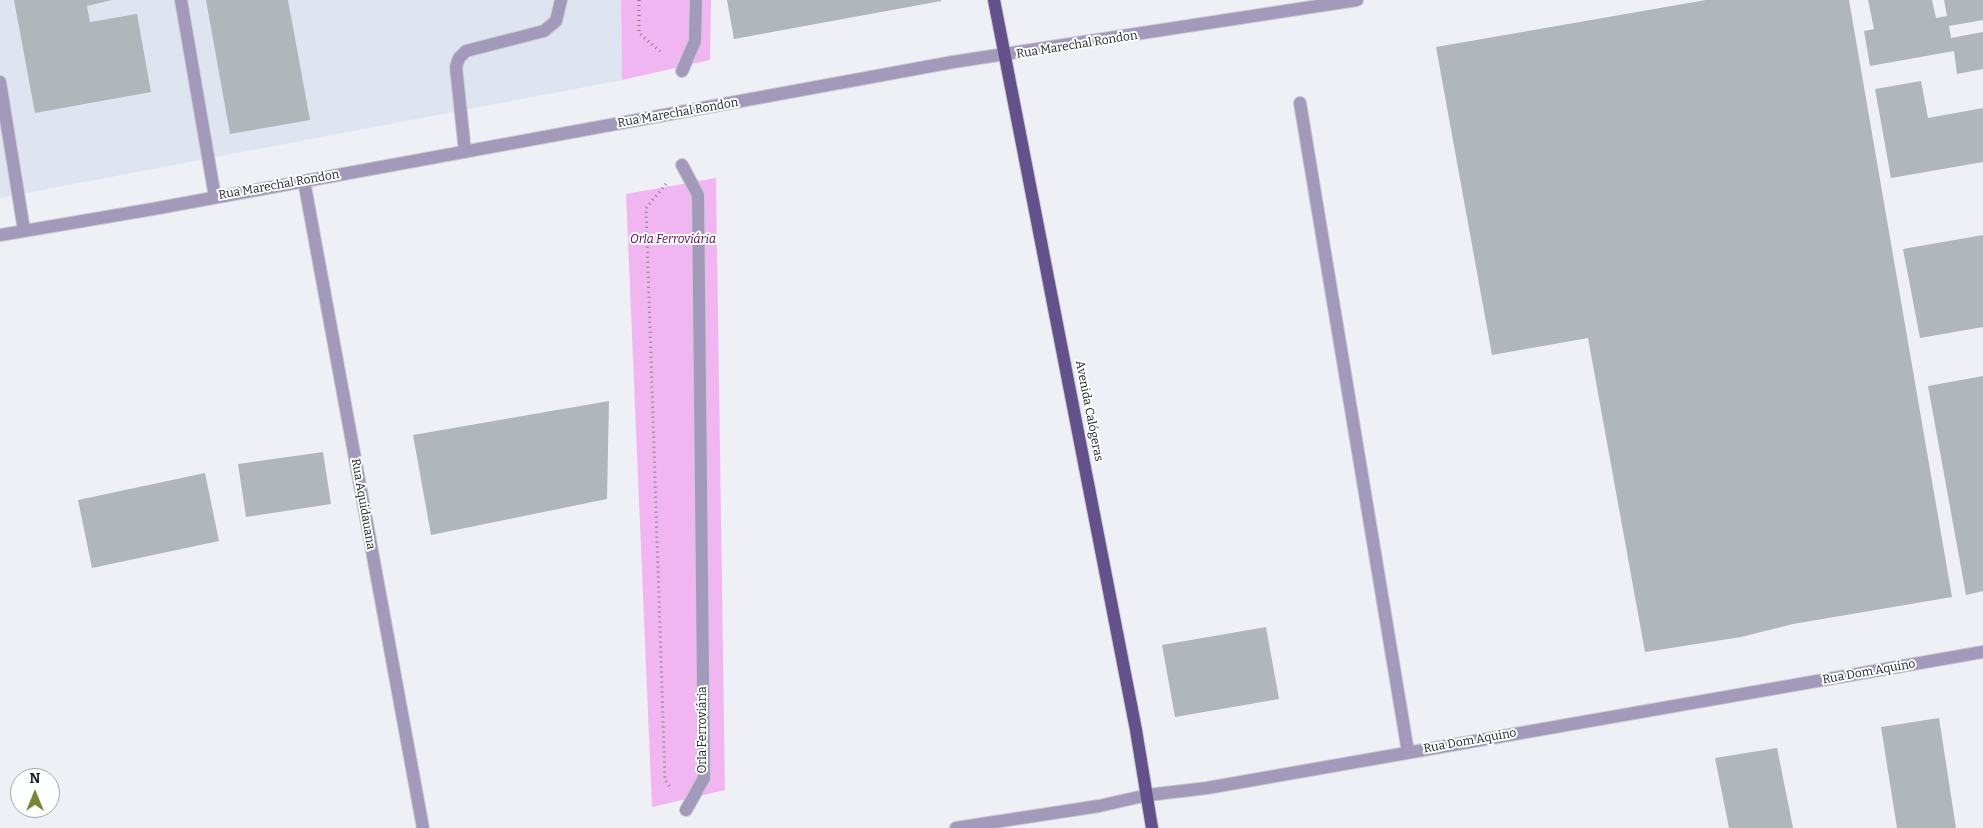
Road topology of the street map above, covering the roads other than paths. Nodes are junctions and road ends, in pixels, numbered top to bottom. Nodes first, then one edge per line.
1 (181, 0) edge
2 (561, 0) edge
3 (696, 0) edge
4 (994, 0) edge
5 (1357, 0) edge
6 (1007, 56) junction
7 (682, 71) road end
8 (0, 82) edge
9 (1300, 103) dead end
10 (4, 134) edge
11 (465, 152) junction
12 (682, 166) road end
13 (304, 181) junction
14 (215, 197) junction
15 (24, 230) junction
16 (0, 235) edge
17 (1983, 652) edge
18 (1408, 752) junction
19 (1148, 795) junction
20 (686, 810) road end
21 (423, 828) edge
22 (956, 828) edge
23 (1152, 828) edge

1 - 14 street
2 - 11 street
3 - 7 street
4 - 6 main road, Avenida Calógeras
5 - 6 street, Rua Marechal Rondon
6 - 11 street, Rua Marechal Rondon
6 - 19 main road, Avenida Calógeras
8 - 10 street
9 - 18 street
10 - 15 street
11 - 13 street, Rua Marechal Rondon
12 - 20 street, Orla Ferroviária
13 - 14 street, Rua Marechal Rondon
13 - 21 street, Rua Aquidauana
14 - 15 street, Rua Marechal Rondon
15 - 16 street, Rua Marechal Rondon
17 - 18 street, Rua Dom Aquino
18 - 19 street, Rua Dom Aquino
19 - 22 street, Rua Dom Aquino
19 - 23 main road, Avenida Calógeras

